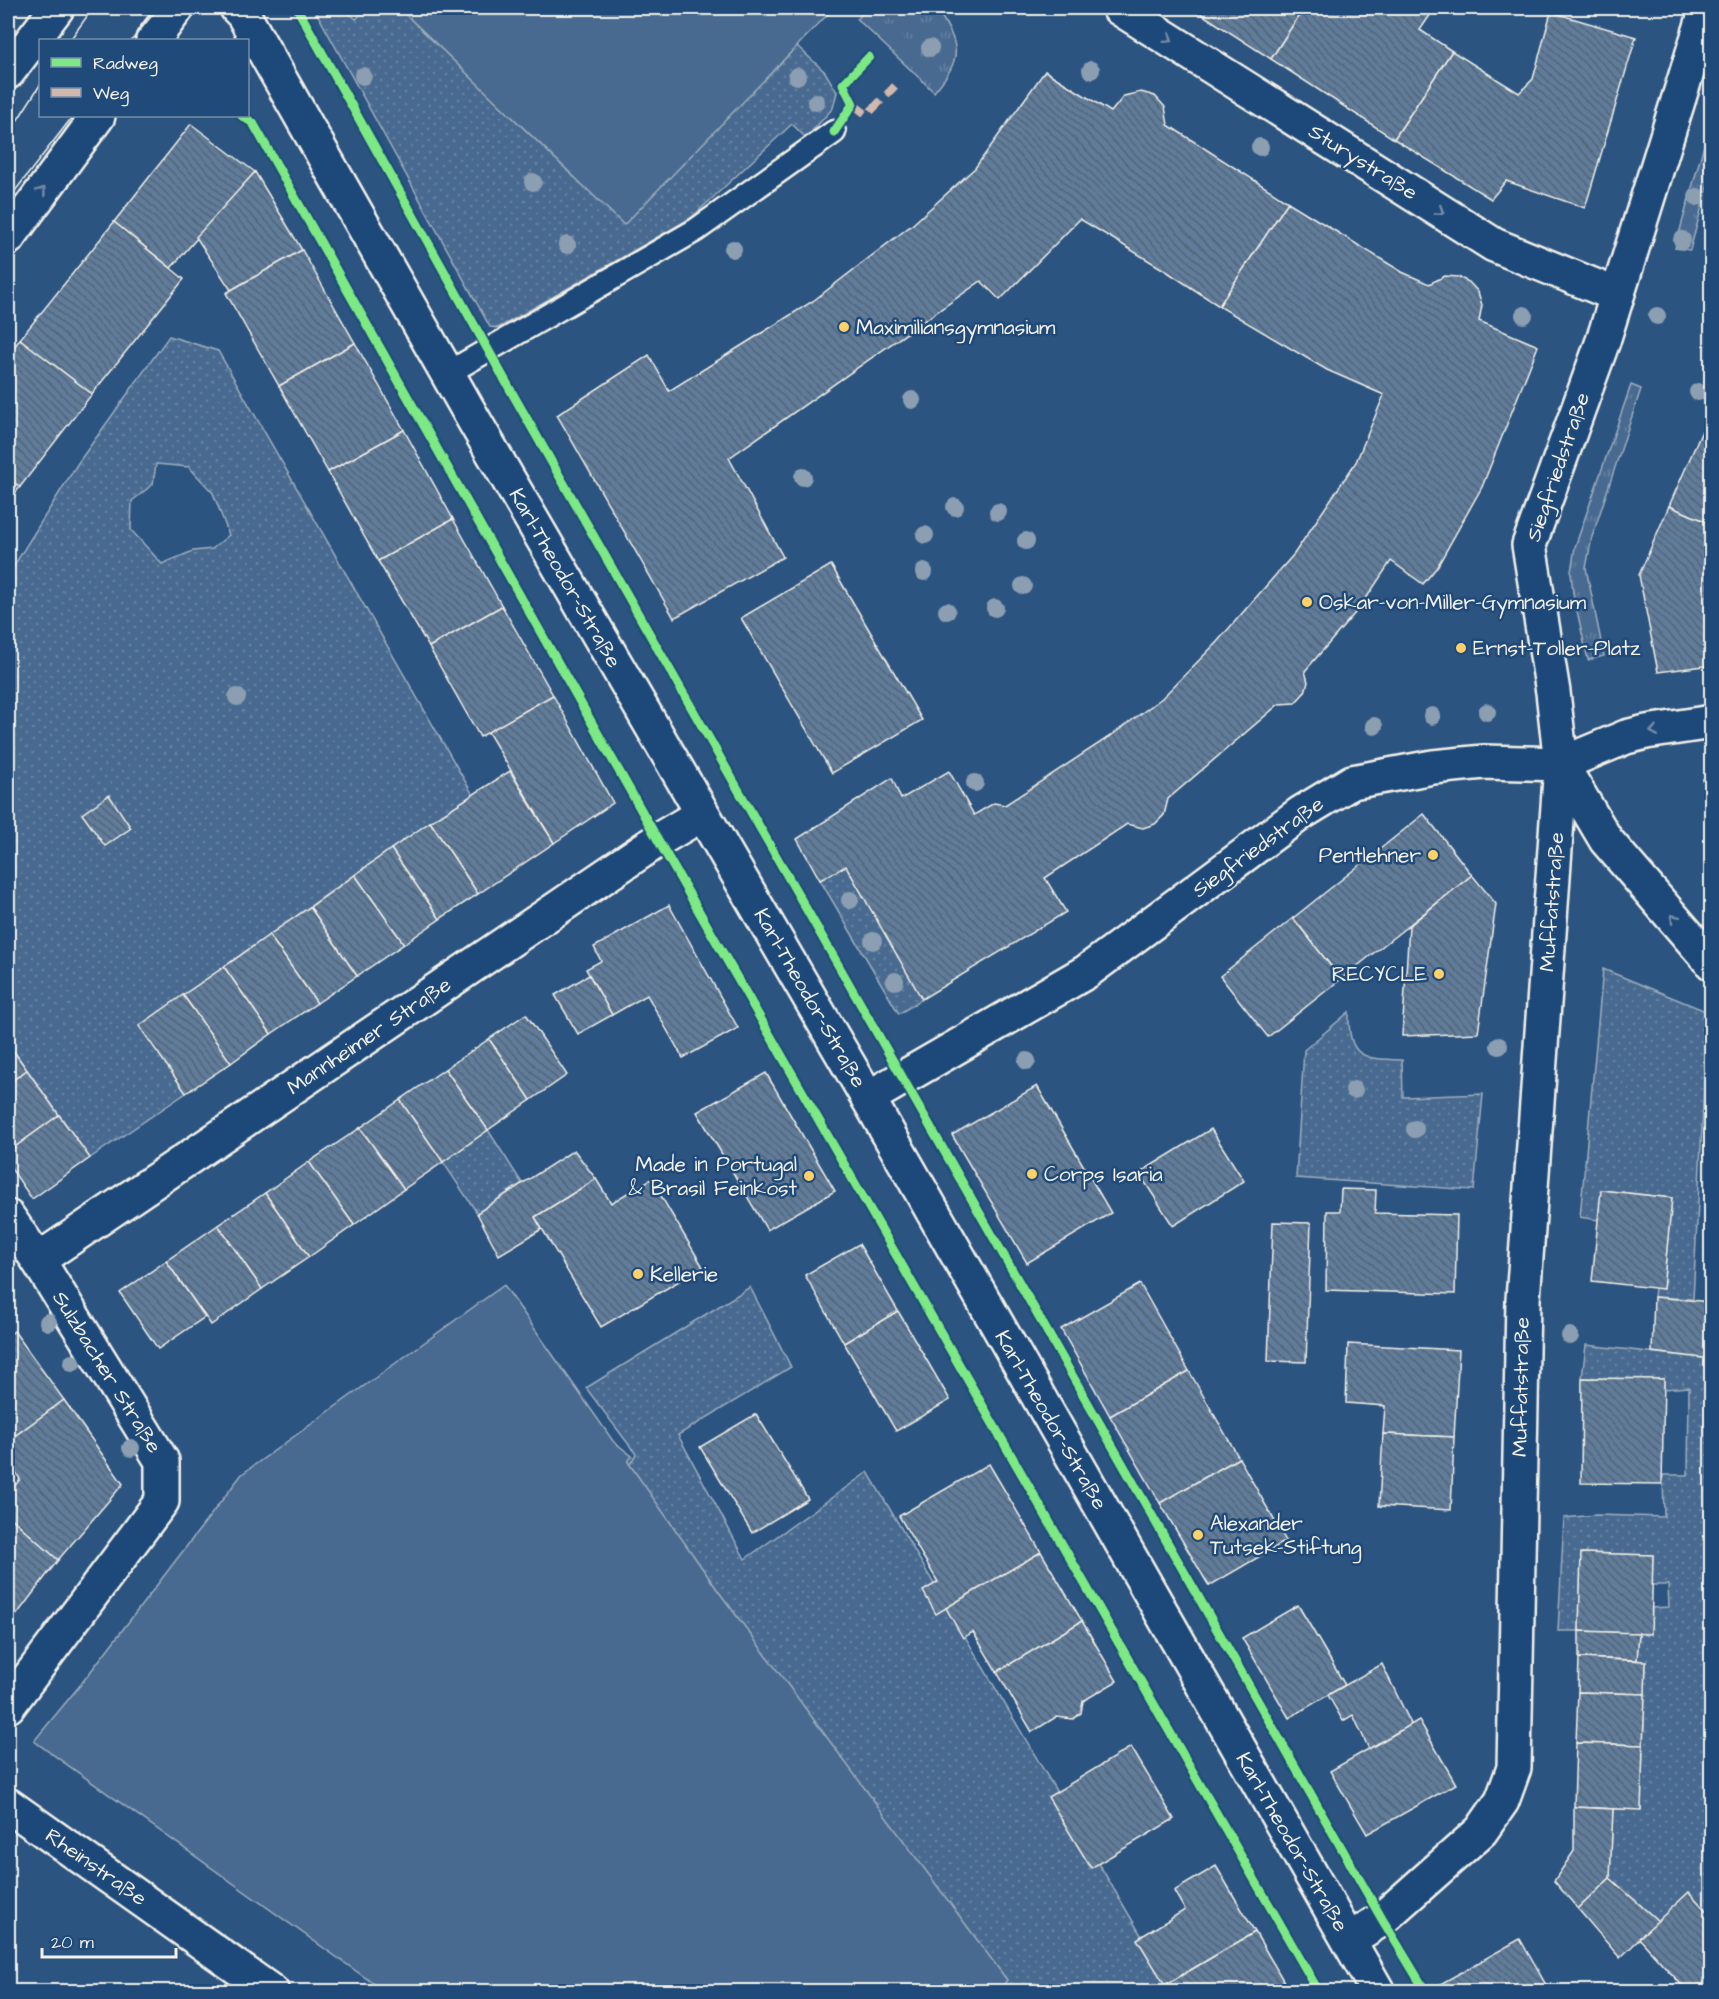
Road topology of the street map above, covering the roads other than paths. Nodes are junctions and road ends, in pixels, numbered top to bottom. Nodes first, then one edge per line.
1 (57, 8) edge
2 (177, 8) edge
3 (237, 8) edge
4 (1119, 8) edge
5 (1707, 8) edge
6 (154, 39) edge
7 (8, 72) edge
8 (97, 117) edge
9 (834, 132) dead end
10 (8, 238) edge
11 (1617, 296) junction
12 (448, 373) junction
13 (1712, 722) edge
14 (1561, 764) junction
15 (702, 814) junction
16 (1712, 963) edge
17 (868, 1098) junction
18 (8, 1217) edge
19 (38, 1260) junction
20 (8, 1706) edge
21 (8, 1805) edge
22 (1349, 1940) junction
23 (272, 1992) edge
24 (1378, 1992) edge

1 - 7 street
2 - 6 street
3 - 12 street, Karl-Theodor-Straße
4 -> 11 street, Sturystraße
5 - 11 street, Siegfriedstraße
10 -> 8 street
9 - 12 lane
11 - 14 street, Siegfriedstraße
12 - 15 street, Karl-Theodor-Straße
13 -> 14 street
16 -> 14 street
14 - 17 street, Siegfriedstraße
14 - 22 street, Muffatstraße
15 - 17 street, Karl-Theodor-Straße
15 - 19 street, Mannheimer Straße
17 - 22 street, Karl-Theodor-Straße
18 - 19 street, Sulzbacher Straße
19 - 20 street, Sulzbacher Straße
21 - 23 street, Rheinstraße
22 - 24 street, Karl-Theodor-Straße

